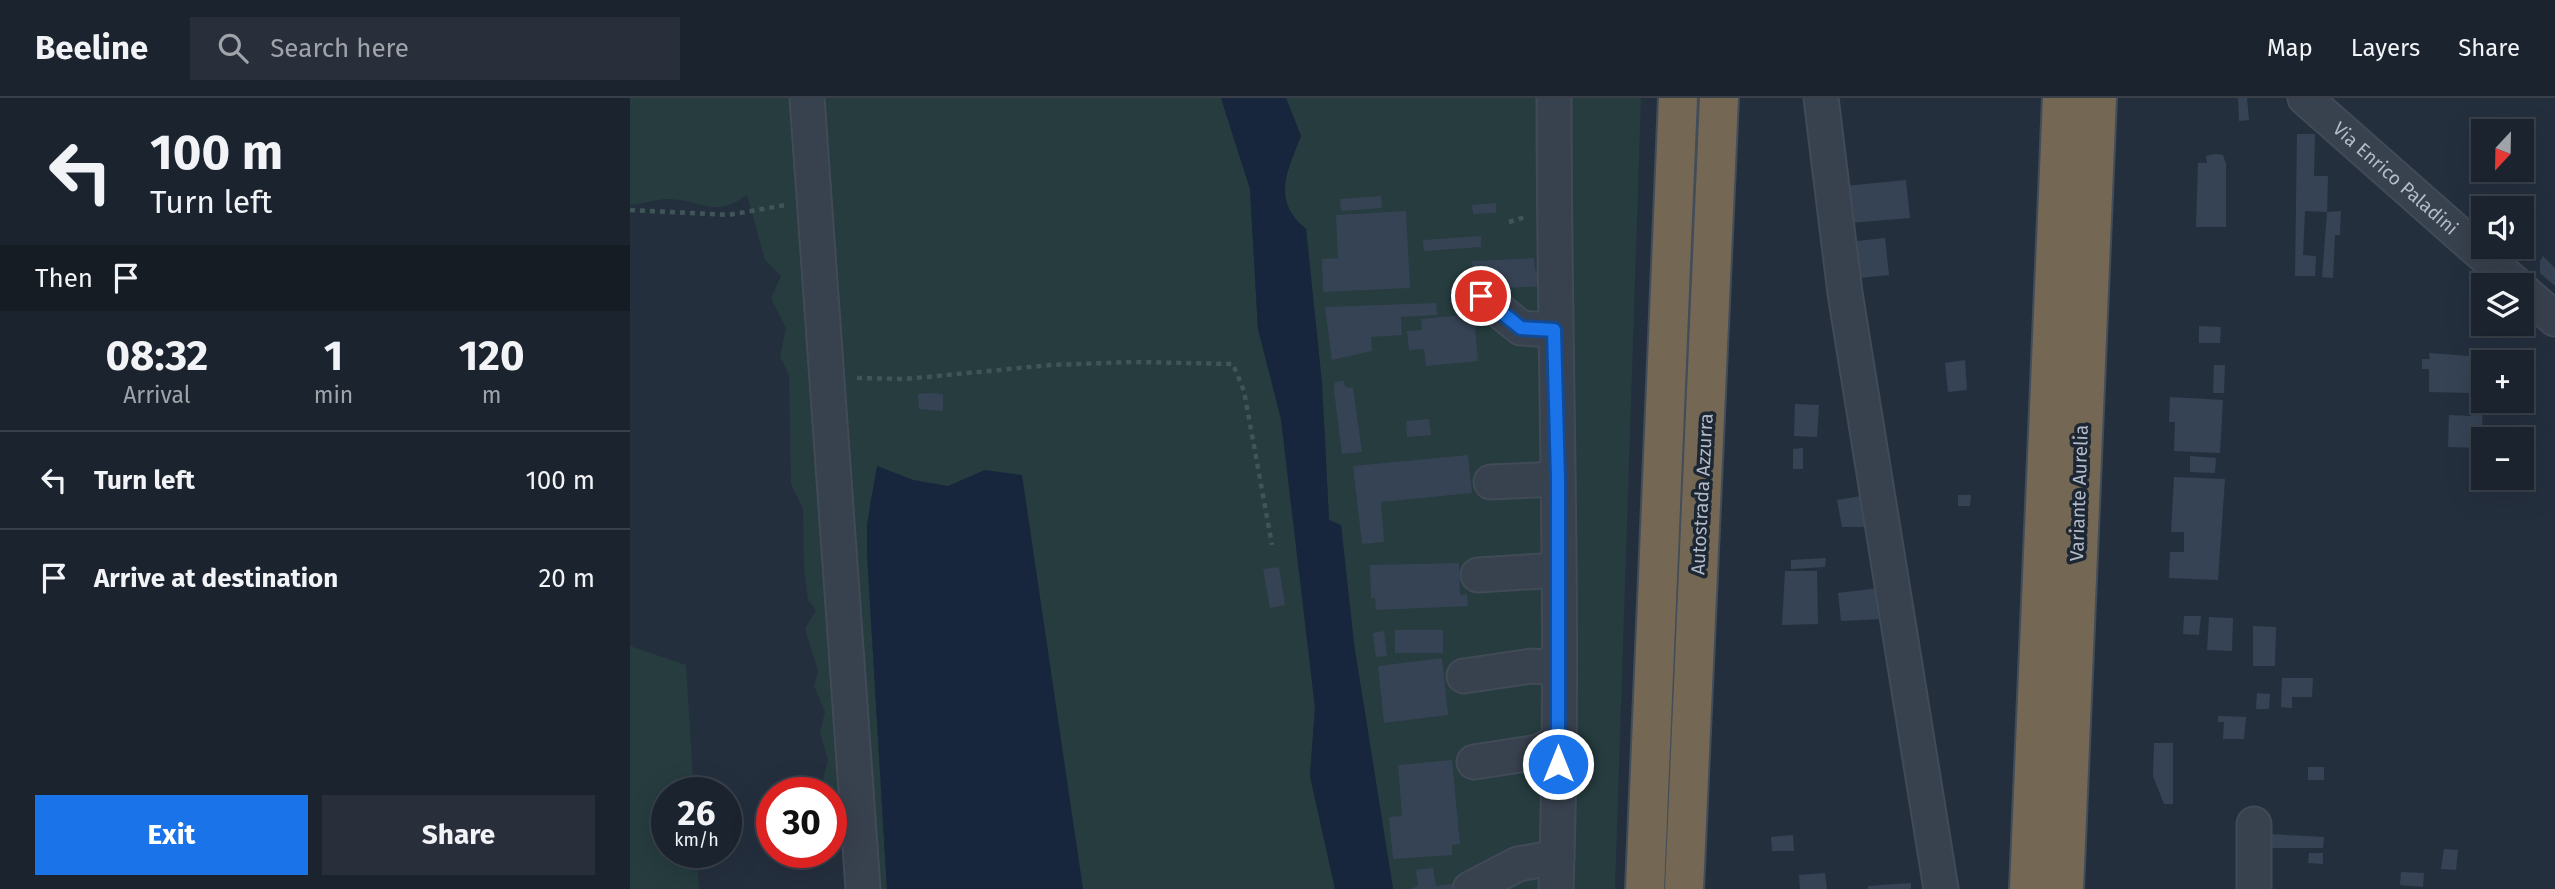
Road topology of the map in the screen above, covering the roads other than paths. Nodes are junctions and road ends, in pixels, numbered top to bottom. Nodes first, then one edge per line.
1 (807, 98) edge
2 (1554, 98) edge
3 (1678, 98) edge
4 (1719, 98) edge
5 (1821, 98) edge
6 (2062, 98) edge
7 (2097, 98) edge
8 (2305, 98) edge
9 (2503, 273) edge
10 (1481, 296) dead end
11 (2534, 301) edge
12 (2555, 319) edge
13 (1521, 328) junction
14 (1487, 330) dead end
15 (1554, 330) junction
16 (1558, 479) junction
17 (1491, 482) dead end
18 (1558, 570) junction
19 (1478, 575) dead end
20 (1558, 668) junction
21 (1464, 676) dead end
22 (1558, 741) junction
23 (1474, 762) dead end
24 (2254, 824) dead end
25 (1557, 873) edge
26 (863, 889) edge
27 (1470, 889) edge
28 (1645, 889) edge
29 (1684, 889) edge
30 (1941, 889) edge
31 (2029, 889) edge
32 (2064, 889) edge
33 (2254, 889) edge

1 - 26 street
2 - 15 street
3 - 28 highway
4 - 29 highway, Autostrada Azzurra
5 - 30 street
6 - 31 highway, Variante Aurelia
7 - 32 highway, Variante Aurelia
8 - 9 street, Via Enrico Paladini
10 - 13 street
11 - 12 street
13 - 14 street
13 - 15 street
15 - 16 street
16 - 17 street
16 - 18 street
18 - 19 street
18 - 20 street
20 - 21 street
20 - 22 street
22 - 23 street
22 - 25 street
24 - 33 street
25 - 27 street

